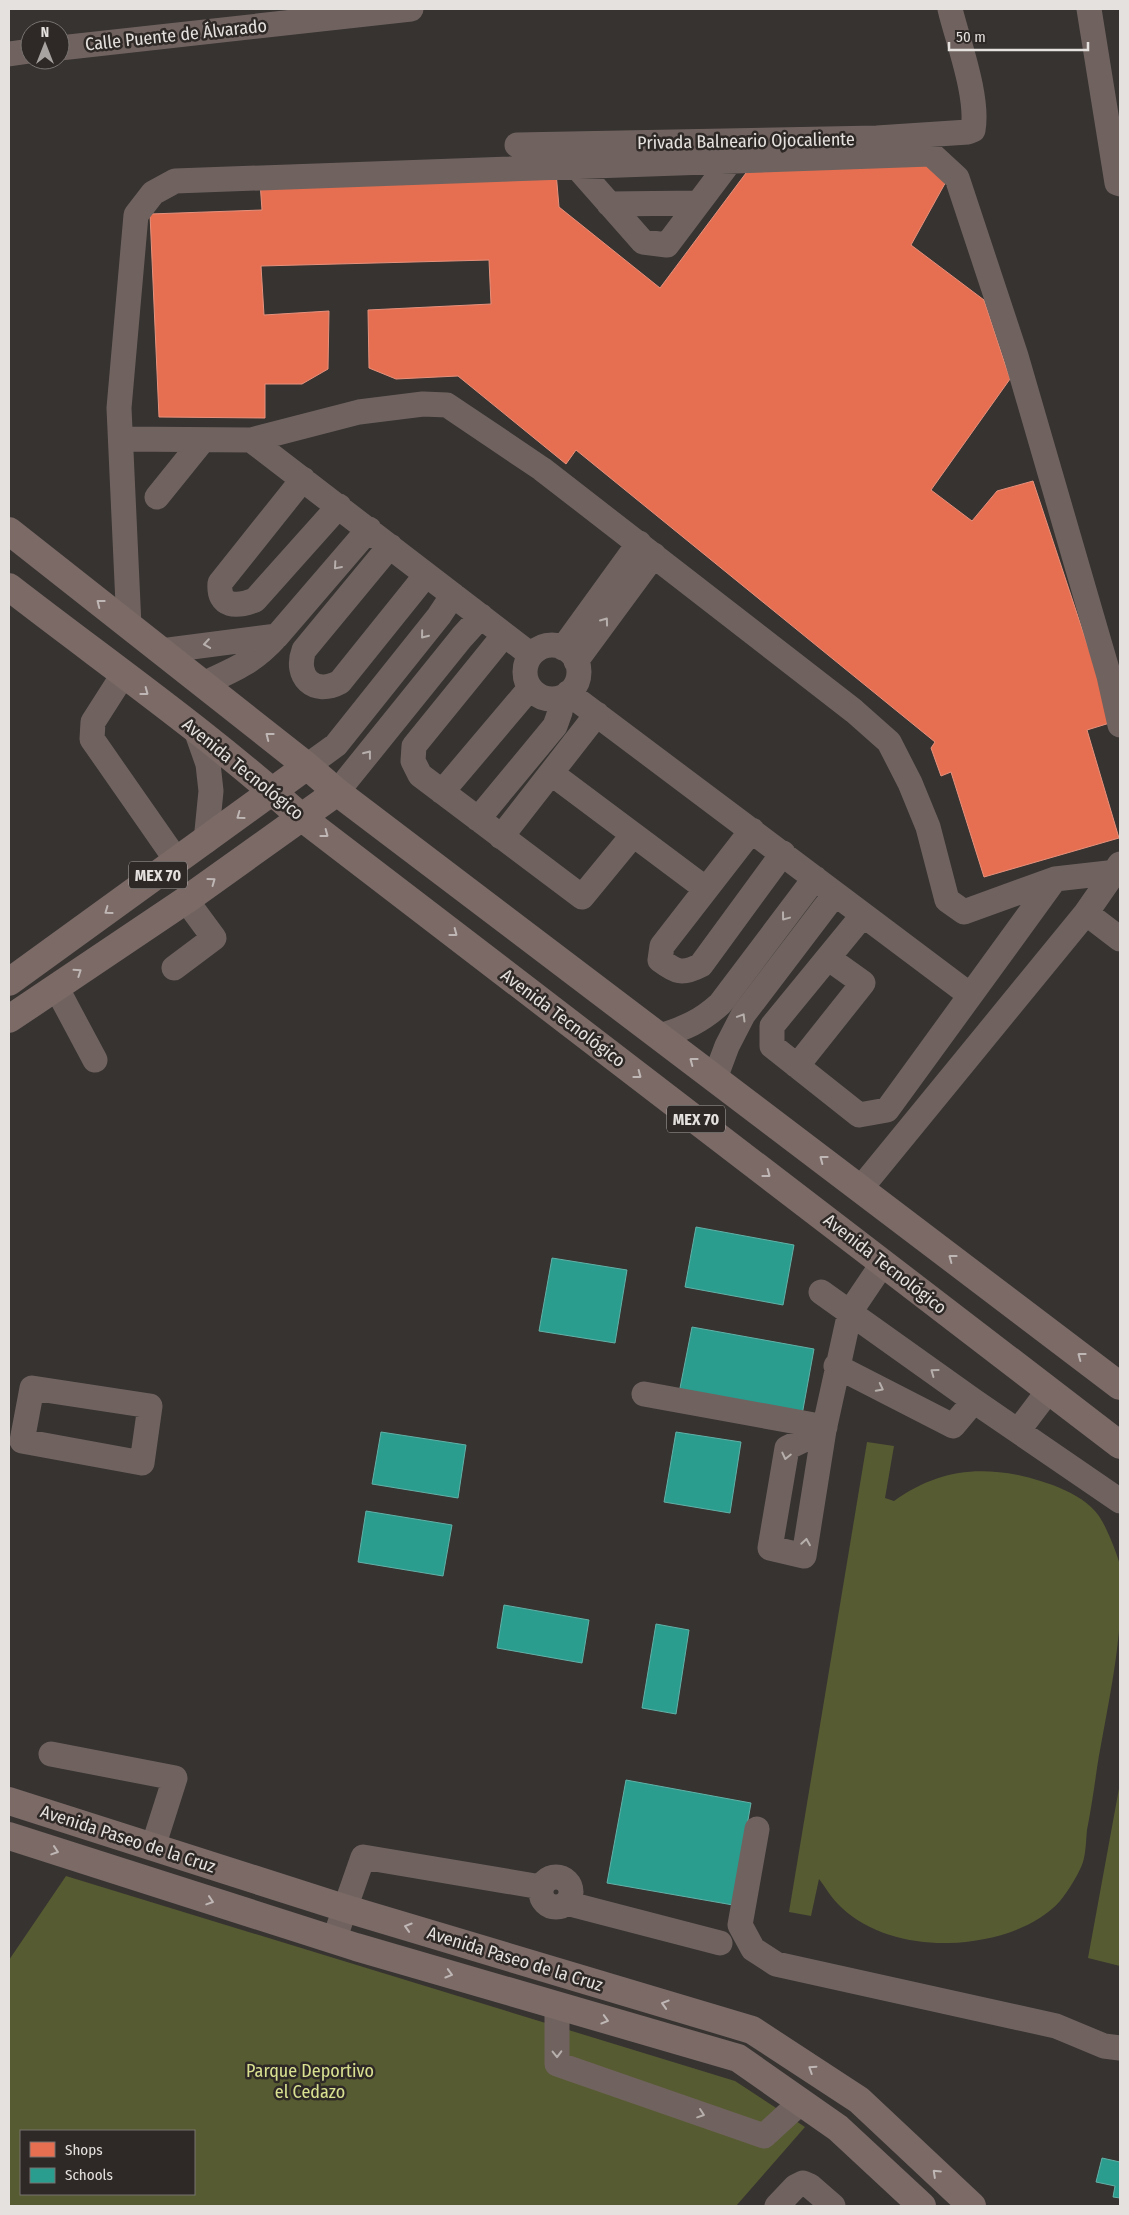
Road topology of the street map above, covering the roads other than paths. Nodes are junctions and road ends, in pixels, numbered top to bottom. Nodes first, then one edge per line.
1 (411, 9) edge
2 (950, 9) edge
3 (1089, 9) edge
4 (70, 47) edge
5 (517, 145) dead end
6 (731, 160) junction
7 (652, 163) junction
8 (576, 166) junction
9 (1120, 184) edge
10 (698, 203) junction
11 (609, 204) junction
12 (654, 204) junction
13 (122, 439) junction
14 (203, 440) junction
15 (251, 440) junction
16 (303, 479) junction
17 (157, 497) dead end
18 (339, 506) junction
19 (369, 529) junction
20 (9, 531) edge
21 (390, 546) junction
22 (646, 549) junction
23 (426, 574) junction
24 (9, 587) edge
25 (453, 596) junction
26 (481, 616) junction
27 (129, 626) junction
28 (504, 634) junction
29 (277, 636) junction
30 (161, 650) junction
31 (569, 654) junction
32 (531, 655) junction
33 (123, 675) junction
34 (203, 684) junction
35 (530, 688) junction
36 (565, 695) junction
37 (364, 710) junction
38 (597, 714) junction
39 (1120, 725) edge
40 (388, 729) junction
41 (196, 730) junction
42 (307, 766) junction
43 (550, 773) junction
44 (274, 792) junction
45 (337, 792) junction
46 (442, 792) junction
47 (301, 817) junction
48 (478, 819) junction
49 (752, 830) junction
50 (633, 835) junction
51 (501, 837) junction
52 (206, 841) junction
53 (783, 853) junction
54 (177, 862) junction
55 (1118, 868) edge
56 (815, 878) junction
57 (1056, 879) junction
58 (706, 890) junction
59 (835, 894) junction
60 (186, 900) junction
61 (1086, 913) junction
62 (863, 915) junction
63 (1120, 939) edge
64 (828, 958) junction
65 (174, 968) dead end
66 (9, 982) edge
67 (56, 987) junction
68 (970, 995) junction
69 (9, 1019) edge
70 (660, 1036) junction
71 (95, 1060) dead end
72 (797, 1066) junction
73 (715, 1078) junction
74 (860, 1188) junction
75 (883, 1263) junction
76 (821, 1292) dead end
77 (850, 1312) junction
78 (836, 1366) junction
79 (1120, 1386) edge
80 (1048, 1390) junction
81 (644, 1394) dead end
82 (974, 1401) junction
83 (18, 1412) edge
84 (1018, 1431) junction
85 (1120, 1445) edge
86 (1120, 1501) edge
87 (50, 1754) dead end
88 (9, 1801) edge
89 (757, 1829) dead end
90 (9, 1836) edge
91 (153, 1847) junction
92 (344, 1908) junction
93 (334, 1940) junction
94 (720, 1943) dead end
95 (556, 2006) junction
96 (1120, 2048) edge
97 (800, 2102) junction
98 (777, 2206) edge
99 (832, 2206) edge
100 (922, 2206) edge
101 (972, 2206) edge

1 - 4 street, Calle Puente de Álvarado
2 - 5 street, Privada Balneario Ojocaliente
3 - 9 street
6 - 7 street
6 - 10 street
6 - 39 street
7 - 8 street
7 - 12 street
8 - 11 street
8 - 13 street
10 - 11 street
10 - 12 street
11 - 12 street
13 - 14 street
13 - 27 street
14 - 15 street
14 - 17 street
15 - 16 street
15 - 22 street
16 - 18 street
16 - 18 street
18 - 19 street
19 - 21 street
19 -> 29 street
27 -> 20 main road, MEX 70
21 - 23 street
21 - 23 street
22 - 31 street
22 - 57 street
23 - 25 street
24 - 33 main road, Avenida Tecnológico / MEX 70
25 - 26 street
25 -> 37 street
26 - 28 street
26 - 40 street
27 - 30 main road, MEX 70
28 - 32 street
28 - 46 street
29 -> 30 street
29 - 34 street
30 - 34 main road, MEX 70
31 - 32 street
31 - 36 street
32 - 35 street
33 -> 41 main road, Avenida Tecnológico / MEX 70
33 - 54 street
42 -> 34 main road, MEX 70
35 - 36 street
35 - 46 street
36 - 38 street
36 - 48 street
37 - 40 street
37 - 42 street
38 - 43 street
38 - 49 street
45 -> 40 street
41 - 44 main road, Avenida Tecnológico / MEX 70
41 - 52 street
42 - 44 main road, MEX 70
42 - 45 main road, MEX 70
43 - 50 street
43 - 51 street
44 - 47 main road, Avenida Tecnológico / MEX 70
44 -> 52 main road, MEX 70
45 - 47 main road, MEX 70
45 - 70 main road, MEX 70
46 - 48 street
60 -> 47 main road, MEX 70
47 -> 75 main road, Avenida Tecnológico / MEX 70
48 - 51 street
49 - 53 street
49 - 58 street
50 - 51 street
50 - 58 street
52 - 54 main road, MEX 70
53 - 56 street
53 - 58 street
54 -> 66 main road, MEX 70
55 - 57 street
55 - 61 street
56 - 59 street
56 -> 70 street
57 - 68 street
59 - 62 street
73 -> 59 street
60 - 65 street
67 -> 60 main road, MEX 70
61 - 63 street
61 - 74 street
62 - 64 street
62 - 68 street
64 - 72 street
64 - 72 street
67 - 69 main road, MEX 70
67 - 71 street
68 - 72 street
73 -> 70 main road, MEX 70
74 -> 73 main road, MEX 70
79 -> 74 main road, MEX 70
75 - 77 street
75 - 80 main road, Avenida Tecnológico / MEX 70
76 - 77 street
77 - 78 street
82 -> 77 street
78 - 81 street
78 -> 82 street
80 - 84 street
80 - 85 main road, Avenida Tecnológico / MEX 70
82 - 84 street
83 - 83 street
84 - 86 street
87 - 91 street
88 - 91 main road, Avenida Paseo de la Cruz
89 - 96 street
90 -> 93 main road, Avenida Paseo de la Cruz
91 - 92 main road, Avenida Paseo de la Cruz
92 - 93 street
92 - 94 street
101 -> 92 main road, Avenida Paseo de la Cruz
93 -> 95 main road, Avenida Paseo de la Cruz
95 -> 97 main road, Avenida Paseo de la Cruz
95 -> 97 street
97 - 100 main road, Avenida Paseo de la Cruz
98 - 99 street

